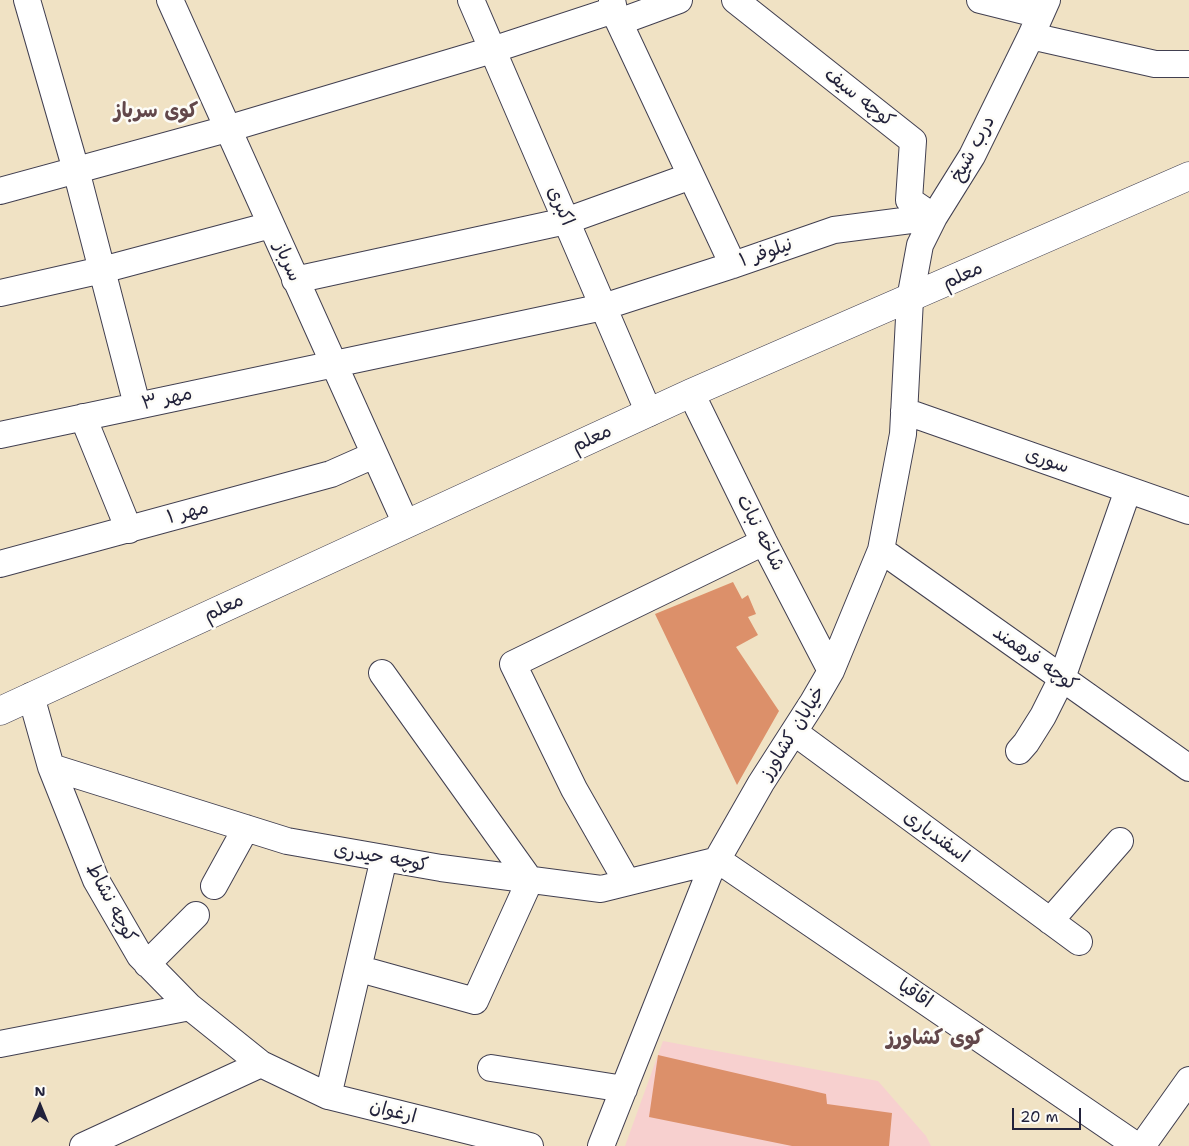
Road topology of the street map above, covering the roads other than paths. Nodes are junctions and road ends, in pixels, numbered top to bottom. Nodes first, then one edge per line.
1 (27, 0) edge
2 (170, 0) edge
3 (471, 0) edge
4 (679, 0) edge
5 (735, 0) edge
6 (980, 0) edge
7 (615, 11) edge
8 (1039, 17) edge
9 (492, 50) junction
10 (1189, 64) edge
11 (227, 129) junction
12 (76, 170) junction
13 (691, 176) junction
14 (1189, 176) edge
15 (0, 191) edge
16 (934, 217) junction
17 (566, 221) junction
18 (271, 226) junction
19 (732, 265) junction
20 (102, 270) junction
21 (296, 280) junction
22 (0, 293) edge
23 (910, 299) junction
24 (603, 307) junction
25 (333, 364) junction
26 (691, 393) junction
27 (137, 405) junction
28 (904, 411) junction
29 (648, 413) junction
30 (83, 416) junction
31 (0, 435) edge
32 (374, 455) junction
33 (1128, 490) junction
34 (1189, 511) edge
35 (406, 524) junction
36 (130, 530) junction
37 (764, 542) junction
38 (881, 550) junction
39 (0, 564) edge
40 (831, 671) junction
41 (382, 673) dead end
42 (1062, 678) junction
43 (31, 696) junction
44 (0, 710) edge
45 (794, 732) junction
46 (1019, 751) dead end
47 (51, 767) junction
48 (1189, 768) edge
49 (246, 828) junction
50 (1120, 841) dead end
51 (384, 858) junction
52 (718, 860) junction
53 (530, 880) junction
54 (627, 882) junction
55 (214, 886) dead end
56 (196, 915) dead end
57 (1050, 920) junction
58 (1079, 942) dead end
59 (147, 964) junction
60 (360, 969) junction
61 (190, 1007) junction
62 (0, 1044) edge
63 (261, 1064) junction
64 (491, 1068) dead end
65 (1189, 1080) edge
66 (624, 1089) junction
67 (328, 1096) junction
68 (83, 1146) edge
69 (530, 1146) edge
70 (601, 1146) edge
71 (1137, 1146) edge
72 (1142, 1146) edge

1 - 12 street
2 - 11 street, سرباز
3 - 9 street, اکبری
4 - 7 street
5 - 16 street, کوچه سیف
6 - 8 street
7 - 9 street
7 - 13 street
8 - 10 street
8 - 16 street, درب شیخ
9 - 11 street
9 - 17 street, اکبری
11 - 12 street
11 - 18 street, سرباز
12 - 15 street
12 - 20 street
13 - 17 street
13 - 19 street
14 - 23 main road, معلم
16 - 19 street, نیلوفر ۱
16 - 23 street, درب شیخ
17 - 21 street
17 - 24 street, اکبری
18 - 20 street
18 - 21 street, سرباز
19 - 24 street, نیلوفر ۱
20 - 22 street
20 - 27 street
21 - 25 street, سرباز
23 - 26 main road, معلم
23 - 28 street, خیابان کشاورز
24 - 25 street, نیلوفر ۱
24 - 29 street, اکبری
25 - 27 street, مهر ۳
25 - 32 street, سرباز
26 - 29 main road, معلم
26 - 37 street, شاخه نبات
27 - 30 street, مهر ۳
28 - 33 street, سوری
28 - 38 street, خیابان کشاورز
29 - 35 main road, معلم
30 - 31 street, مهر ۳
30 - 36 street
32 - 35 street, سرباز
32 - 36 street, مهر ۱
33 - 34 street, سوری
33 - 42 street
35 - 43 main road, معلم
36 - 39 street, مهر ۱
37 - 40 street, شاخه نبات
37 - 54 street
38 - 40 street, خیابان کشاورز
38 - 42 street, کوچه فرهمند
40 - 45 street, خیابان کشاورز
41 - 53 street
42 - 46 street
42 - 48 street, کوچه فرهمند
43 - 44 main road, معلم
43 - 47 street, کوچه نشاط
45 - 52 street, خیابان کشاورز
45 - 57 street, اسفندیاری
47 - 49 street, کوچه حیدری
47 - 59 street, کوچه نشاط
49 - 51 street, کوچه حیدری
49 - 55 street
50 - 57 street
51 - 53 street, کوچه حیدری
51 - 60 street
52 - 54 street, کوچه حیدری
52 - 66 street, خیابان کشاورز
52 - 71 street, اقاقیا
53 - 54 street, کوچه حیدری
53 - 60 street
56 - 59 street
57 - 58 street, اسفندیاری
59 - 61 street, کوچه نشاط
60 - 67 street
61 - 62 street
61 - 63 street, کوچه نشاط
63 - 67 street, ارغوان
63 - 68 street
64 - 66 street
65 - 72 street
66 - 70 street, خیابان کشاورز
67 - 69 street, ارغوان

